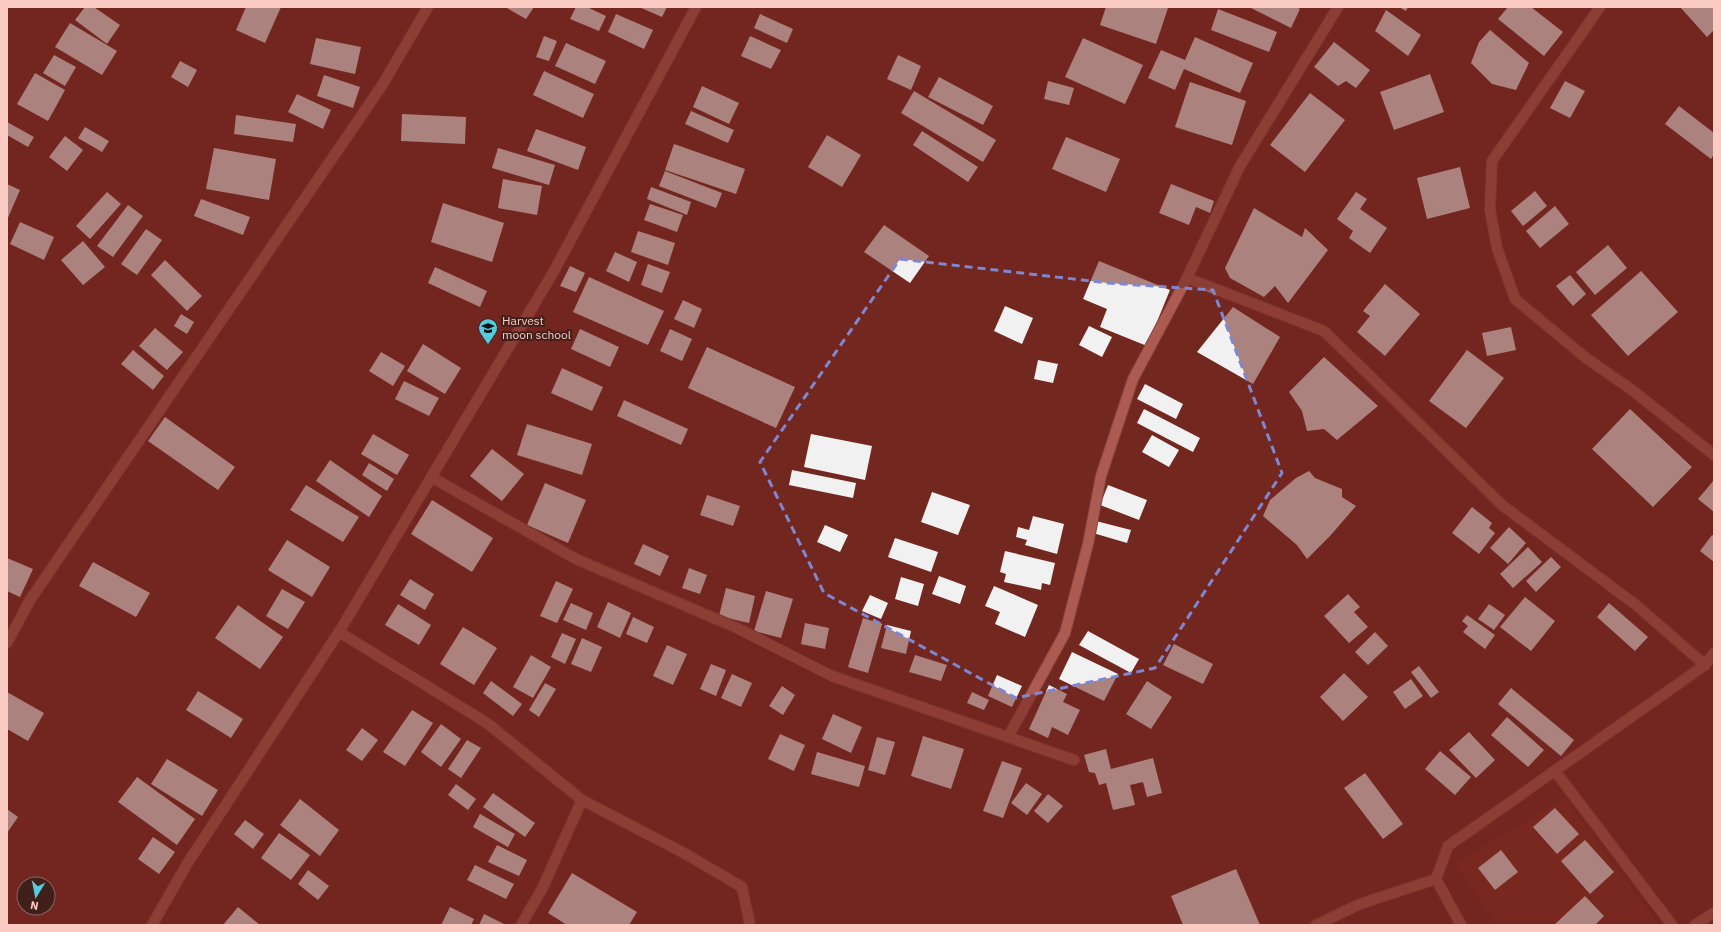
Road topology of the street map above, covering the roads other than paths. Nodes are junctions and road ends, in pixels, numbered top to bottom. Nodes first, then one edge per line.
1 (428, 7) edge
2 (696, 7) edge
3 (1338, 7) edge
4 (1600, 7) edge
5 (1187, 278) junction
6 (1714, 455) edge
7 (431, 477) junction
8 (339, 632) junction
9 (7, 643) edge
10 (1714, 653) edge
11 (1705, 665) junction
12 (1008, 737) junction
13 (1074, 760) dead end
14 (1555, 771) junction
15 (582, 800) junction
16 (1436, 879) junction
17 (1714, 913) edge
18 (152, 925) edge
19 (520, 925) edge
20 (750, 925) edge
21 (1316, 925) edge
22 (1461, 925) edge
23 (1672, 925) edge
24 (1695, 925) edge

1 - 9 street
2 - 7 street
3 - 5 street
4 - 6 street
5 - 11 street
5 - 12 street
7 - 8 street
7 - 12 street
8 - 15 street
8 - 18 street
10 - 11 street
11 - 14 street
12 - 13 street
14 - 16 street
14 - 23 street
15 - 19 street
15 - 20 street
16 - 21 street
16 - 22 street
17 - 24 street

